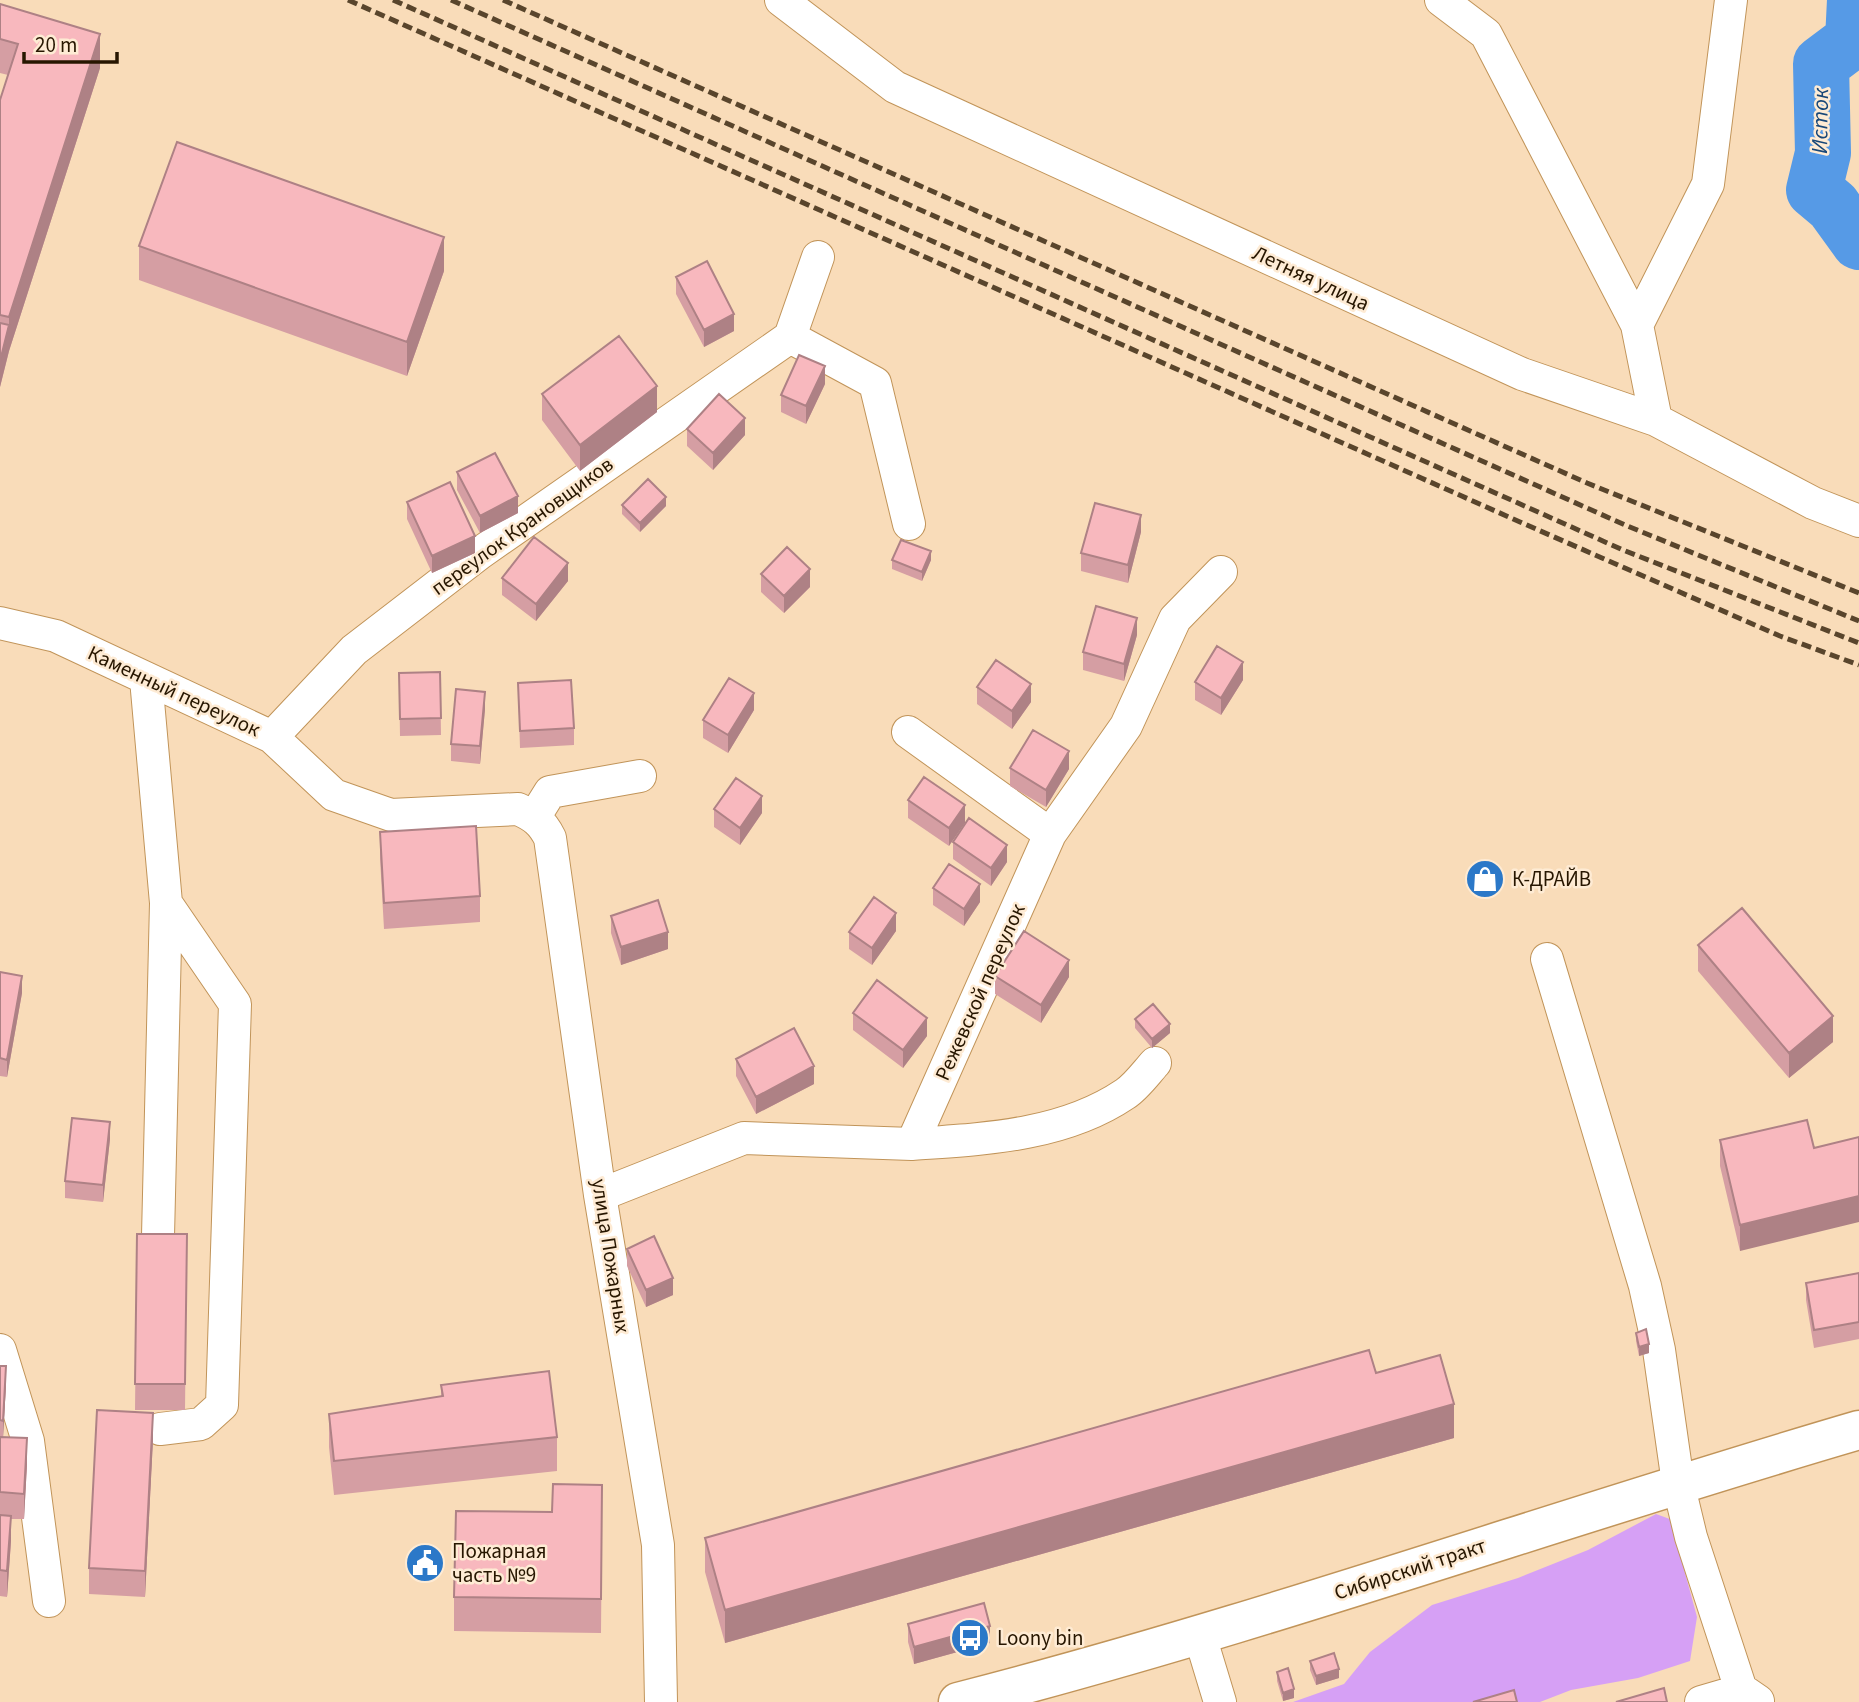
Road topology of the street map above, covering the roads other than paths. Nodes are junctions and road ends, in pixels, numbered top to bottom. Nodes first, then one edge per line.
1 (780, 0) edge
2 (1441, 0) edge
3 (1731, 0) edge
4 (818, 257) dead end
5 (1637, 325) junction
6 (790, 337) junction
7 (1656, 419) junction
8 (1859, 522) edge
9 (909, 524) dead end
10 (1221, 572) dead end
11 (0, 623) edge
12 (146, 679) junction
13 (908, 732) dead end
14 (272, 737) junction
15 (640, 776) dead end
16 (535, 816) junction
17 (1050, 834) junction
18 (166, 903) junction
19 (1547, 959) dead end
20 (1155, 1063) dead end
21 (912, 1143) junction
22 (600, 1195) junction
23 (158, 1237) edge
24 (0, 1350) edge
25 (160, 1429) dead end
26 (1859, 1430) edge
27 (1678, 1483) junction
28 (49, 1601) dead end
29 (1200, 1636) junction
30 (1748, 1698) edge
31 (661, 1702) edge
32 (958, 1702) edge
33 (1220, 1702) edge
34 (1701, 1702) edge

1 - 7 street, Летняя улица
2 - 5 street
3 - 5 street
4 - 6 street
5 - 7 street
6 - 9 street
6 - 14 street, переулок Крановщиков
7 - 8 street, Летняя улица
10 - 17 street, Режевской переулок
11 - 12 street, Каменный переулок
12 - 14 street, Каменный переулок
12 - 18 street
13 - 17 street
14 - 16 street, Каменный переулок
15 - 16 street
16 - 22 street, улица Пожарных
17 - 21 street, Режевской переулок
18 - 23 street
18 - 25 street
19 - 27 street
20 - 21 street
21 - 22 street
22 - 31 street, улица Пожарных
24 - 28 street
26 - 27 main road, Сибирский тракт
27 - 29 main road, Сибирский тракт
27 - 30 street
29 - 32 main road, Сибирский тракт
29 - 33 street
30 - 34 street

